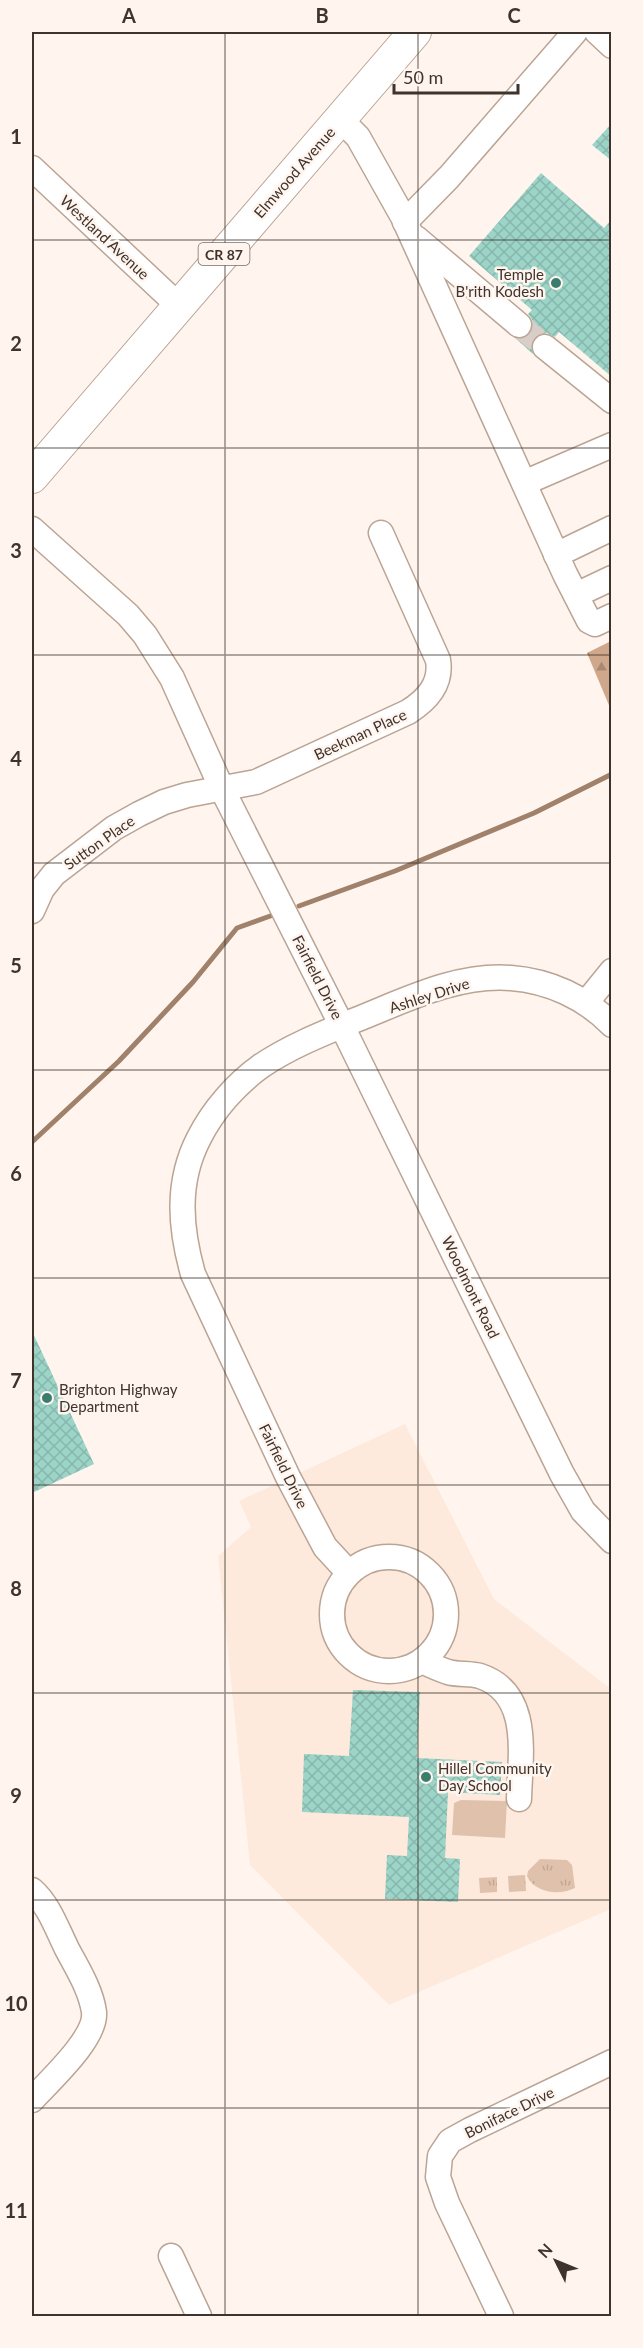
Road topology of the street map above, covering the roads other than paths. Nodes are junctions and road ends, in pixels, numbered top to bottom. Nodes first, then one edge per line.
1 (416, 32) edge
2 (575, 32) edge
3 (597, 32) edge
4 (612, 46) edge
5 (340, 119) junction
6 (32, 168) edge
7 (408, 228) junction
8 (179, 306) junction
9 (519, 325) tunnel mouth
10 (545, 347) tunnel mouth
11 (612, 401) edge
12 (612, 445) edge
13 (32, 477) edge
14 (524, 483) junction
15 (612, 528) edge
16 (32, 529) edge
17 (381, 533) dead end
18 (556, 555) junction
19 (612, 578) edge
20 (576, 595) junction
21 (612, 616) edge
22 (222, 789) junction
23 (32, 911) edge
24 (612, 971) edge
25 (586, 1003) junction
26 (612, 1025) edge
27 (342, 1026) junction
28 (612, 1541) edge
29 (349, 1573) junction
30 (422, 1661) junction
31 (519, 1799) dead end
32 (32, 1890) edge
33 (612, 2062) edge
34 (32, 2100) edge
35 (171, 2256) dead end
36 (199, 2316) edge
37 (501, 2316) edge

1 - 5 main road, Elmwood Avenue / CR 87
2 - 7 street
3 - 4 street
5 - 7 street
5 - 8 main road, Elmwood Avenue / CR 87
6 - 8 street, Westland Avenue
7 - 9 street
7 - 14 street
8 - 13 main road, Elmwood Avenue / CR 87
10 - 11 street
12 - 14 street
14 - 18 street
15 - 18 street
16 - 22 street, Fairfield Drive
17 - 22 street, Beekman Place
18 - 20 street
19 - 20 street
20 - 21 street
22 - 23 street, Sutton Place
22 - 27 street, Fairfield Drive
24 - 25 street
25 - 26 street, Ashley Drive
25 - 27 street, Ashley Drive
27 - 28 street, Woodmont Road
27 - 29 street, Fairfield Drive
29 - 30 street
29 - 30 street
30 - 31 street
32 - 34 street
33 - 37 street, Boniface Drive
35 - 36 street

